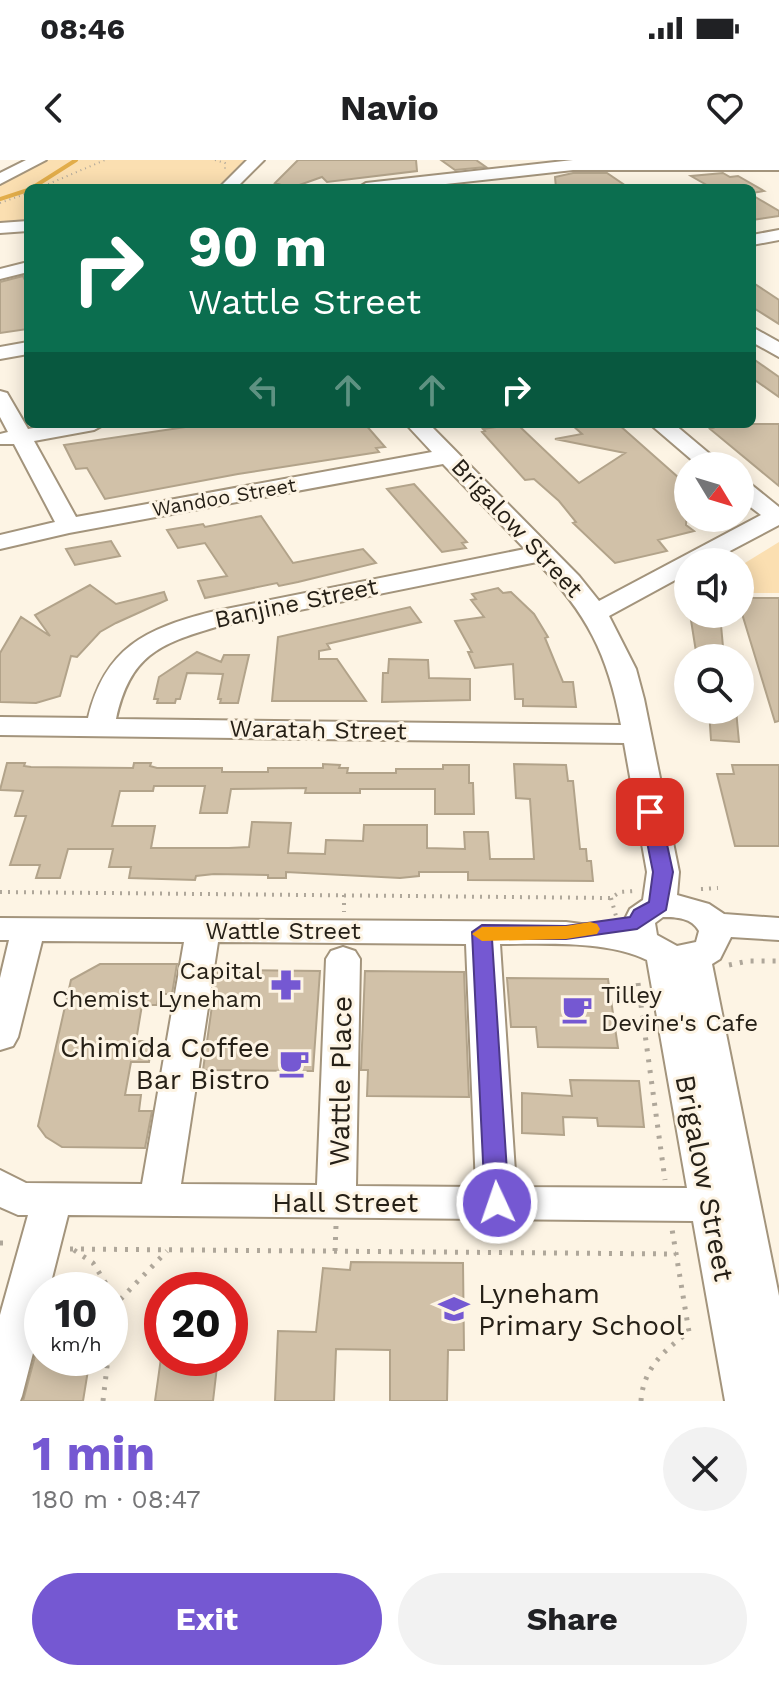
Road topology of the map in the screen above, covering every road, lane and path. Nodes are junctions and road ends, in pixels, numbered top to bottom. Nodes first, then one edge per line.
1 (38, 160) edge
2 (105, 160) edge
3 (256, 160) edge
4 (739, 162) edge
5 (514, 164) edge
6 (779, 165) edge
7 (0, 179) edge
8 (48, 184) edge
9 (231, 184) edge
10 (393, 184) edge
11 (542, 184) edge
12 (24, 194) edge
13 (0, 203) edge
14 (0, 228) edge
15 (24, 228) edge
16 (779, 235) edge
17 (756, 239) edge
18 (24, 268) edge
19 (0, 274) edge
20 (756, 336) edge
21 (24, 349) edge
22 (779, 351) edge
23 (0, 353) edge
24 (0, 397) edge
25 (70, 428) edge
26 (421, 428) edge
27 (666, 428) edge
28 (10, 438) edge
29 (696, 452) edge
30 (448, 456) junction
31 (754, 497) edge
32 (778, 515) edge
33 (69, 526) junction
34 (0, 542) edge
35 (716, 548) edge
36 (543, 553) junction
37 (674, 570) edge
38 (595, 613) junction
39 (0, 726) edge
40 (100, 727) junction
41 (636, 734) junction
42 (0, 892) edge
43 (620, 892) dead end
44 (14, 929) edge
45 (203, 930) junction
46 (482, 932) junction
47 (679, 940) junction
48 (778, 940) edge
49 (343, 959) dead end
50 (0, 1037) edge
51 (0, 1186) edge
52 (52, 1199) junction
53 (159, 1200) junction
54 (336, 1202) junction
55 (497, 1203) junction
56 (668, 1205) junction
57 (726, 1205) junction
58 (168, 1250) junction
59 (676, 1254) junction
60 (99, 1272) edge
61 (128, 1291) edge
62 (106, 1376) edge
63 (0, 1396) edge
64 (103, 1401) edge
65 (641, 1401) edge
66 (747, 1401) edge
67 (778, 1401) edge

1 - 7 street
2 - 8 path
3 - 9 street
4 - 5 street
4 - 6 street
5 - 10 street
5 - 11 street
12 - 13 path
14 - 15 street
16 - 17 street
18 - 19 street
20 - 22 street
21 - 23 street
24 - 28 street
25 - 28 street
26 - 30 street, Brigalow Street
27 - 29 street
28 - 33 street
30 - 33 street, Wandoo Street
30 - 36 street, Brigalow Street
31 - 32 street
32 - 35 street
33 - 34 street, Wandoo Street
36 - 38 street, Brigalow Street
36 - 40 street, Banjine Street
37 - 38 street
38 - 41 street, Brigalow Street
39 - 40 street, Waratah Street
40 - 41 street, Waratah Street
41 - 47 street, Brigalow Street
42 - 43 path
44 - 45 street, Wattle Street
44 - 50 street
45 - 46 street, Wattle Street
45 - 53 street
46 - 47 street, Wattle Street
46 - 55 street
47 - 48 street, Wattle Street
47 - 48 path
47 - 56 path
47 - 57 street, Brigalow Street
49 - 54 street, Wattle Place
51 - 52 street, Hall Street
52 - 53 street, Hall Street
52 - 63 street
53 - 54 street, Hall Street
54 - 55 street, Hall Street
55 - 56 street, Hall Street
56 - 57 street, Hall Street
56 - 59 path
57 - 66 street, Brigalow Street
57 - 67 street, Brigalow Street
58 - 59 path
58 - 60 path
58 - 61 path
59 - 65 path
62 - 64 path

